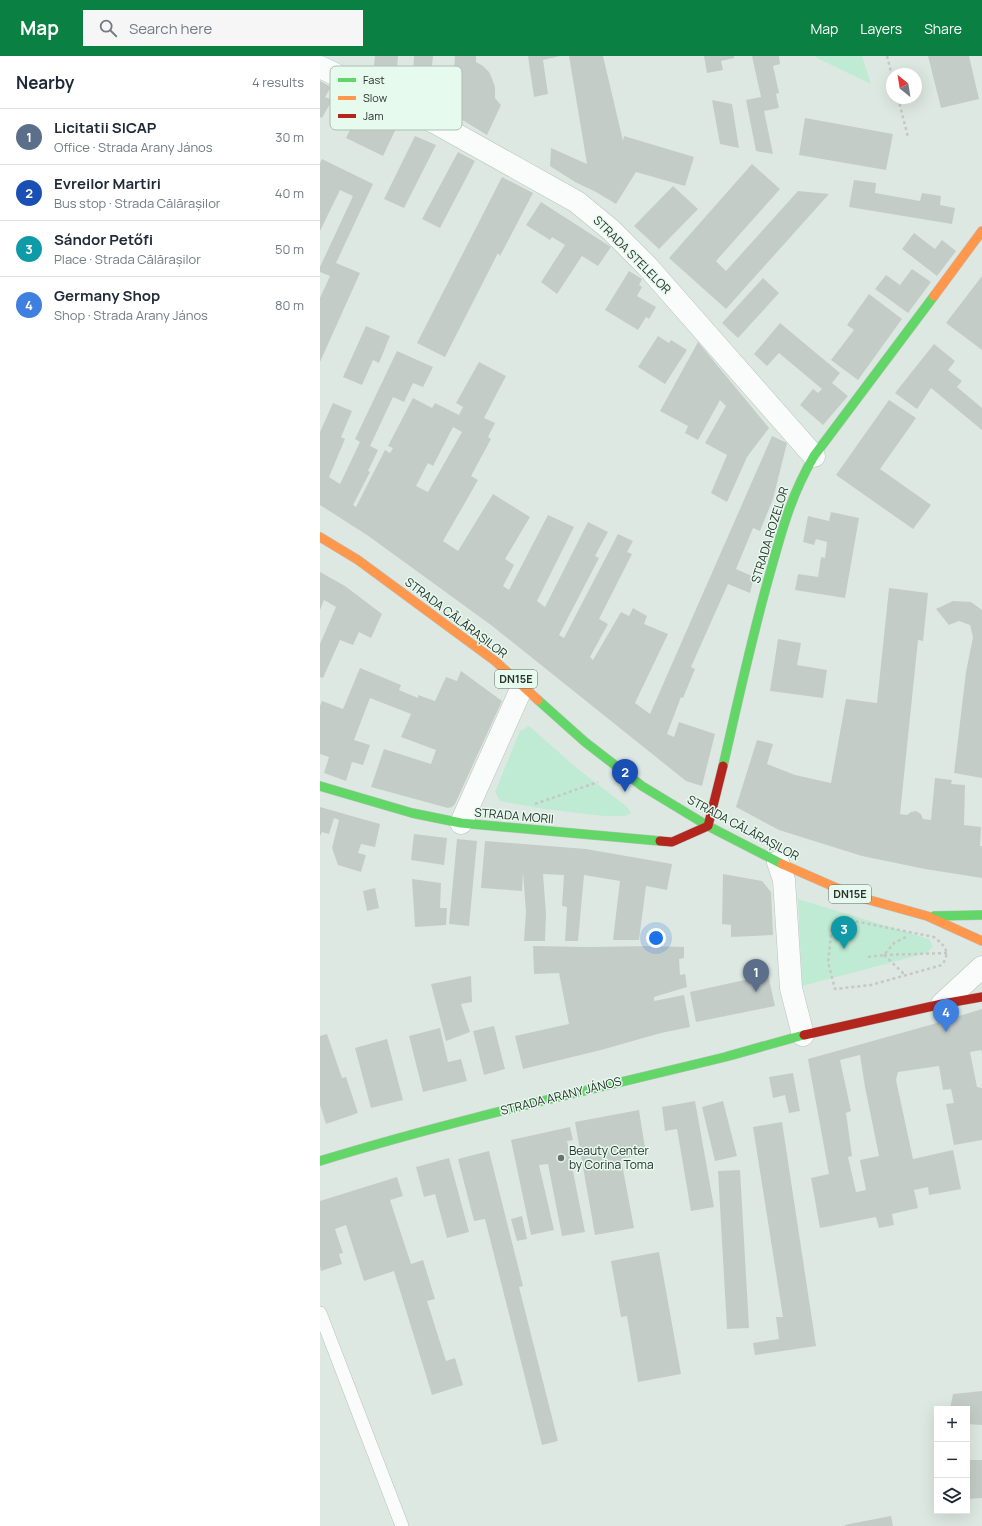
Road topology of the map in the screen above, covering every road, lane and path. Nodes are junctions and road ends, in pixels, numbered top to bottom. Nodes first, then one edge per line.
1 (887, 56) edge
2 (320, 67) edge
3 (890, 68) edge
4 (330, 72) edge
5 (900, 104) edge
6 (448, 130) edge
7 (908, 137) dead end
8 (982, 232) edge
9 (814, 456) junction
10 (320, 537) edge
11 (523, 685) junction
12 (593, 777) dead end
13 (320, 786) edge
14 (530, 806) dead end
15 (461, 823) junction
16 (708, 826) junction
17 (778, 862) junction
18 (982, 915) edge
19 (927, 916) junction
20 (914, 933) junction
21 (982, 941) edge
22 (946, 953) junction
23 (884, 955) junction
24 (868, 958) dead end
25 (982, 967) edge
26 (907, 975) junction
27 (982, 998) edge
28 (942, 1004) junction
29 (803, 1035) junction
30 (320, 1162) edge
31 (320, 1312) edge
32 (402, 1526) edge

1 - 3 path
2 - 4 street, STRADA STELELOR
5 - 7 path
6 - 9 street, STRADA STELELOR
8 - 9 street, STRADA ROZELOR
9 - 16 street, STRADA ROZELOR
10 - 11 street, STRADA CĂLĂRAȘILOR / DN15E
11 - 15 street
11 - 16 street, STRADA CĂLĂRAȘILOR / DN15E
12 - 14 path
13 - 15 street, STRADA MORII
15 - 16 street, STRADA MORII
16 - 17 street, STRADA CĂLĂRAȘILOR / DN15E
17 - 19 street, STRADA CĂLĂRAȘILOR / DN15E
17 - 29 street
18 - 19 street, STRADA CĂLĂRAȘILOR / DN15E
19 - 21 street, STRADA CĂLĂRAȘILOR / DN15E
20 - 22 path
20 - 23 path
20 - 26 path
22 - 23 path
22 - 26 path
23 - 24 path
23 - 26 path
25 - 28 street
27 - 28 street, STRADA ARANY JÁNOS
28 - 29 street, STRADA ARANY JÁNOS
29 - 30 street, STRADA ARANY JÁNOS
31 - 32 lane

